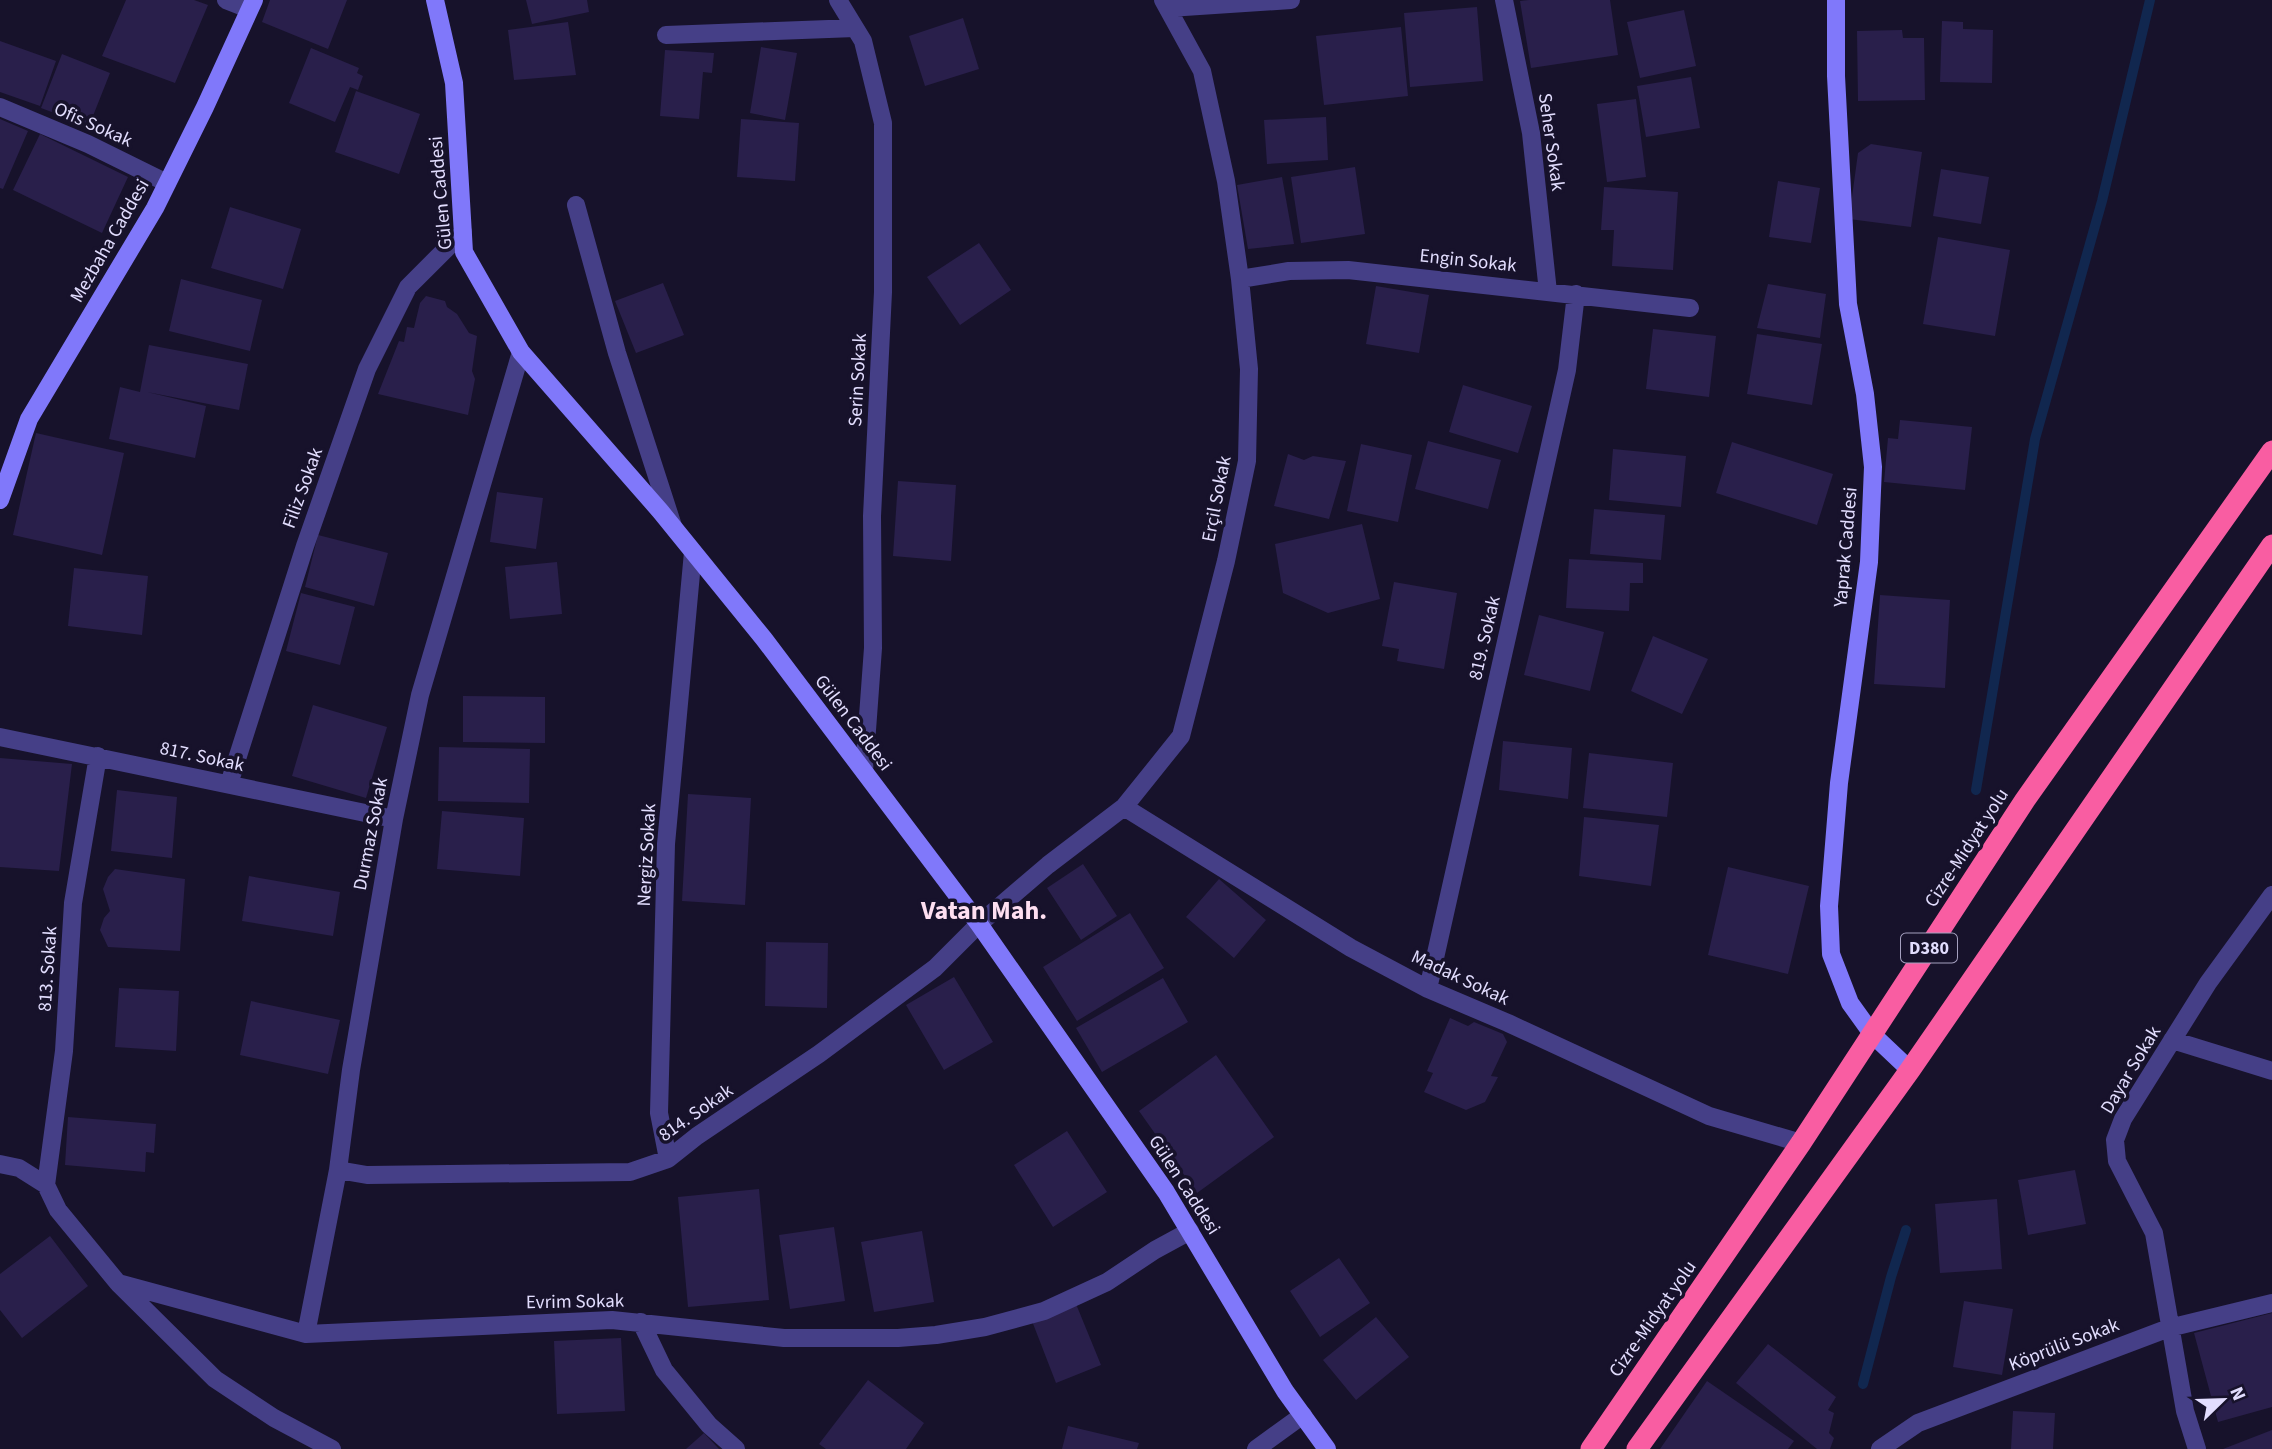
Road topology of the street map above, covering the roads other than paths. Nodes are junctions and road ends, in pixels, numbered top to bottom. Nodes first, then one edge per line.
1 (226, 0) edge
2 (435, 0) edge
3 (838, 0) edge
4 (1291, 0) edge
5 (1504, 0) edge
6 (1836, 0) edge
7 (1166, 4) edge
8 (252, 5) edge
9 (855, 28) junction
10 (666, 35) dead end
11 (0, 107) edge
12 (167, 183) junction
13 (576, 205) dead end
14 (463, 232) junction
15 (1240, 279) junction
16 (1548, 292) junction
17 (1576, 294) junction
18 (1690, 308) dead end
19 (521, 352) junction
20 (2272, 451) edge
21 (0, 500) edge
22 (674, 529) junction
23 (2272, 545) edge
24 (693, 552) junction
25 (0, 737) edge
26 (98, 756) junction
27 (864, 772) junction
28 (229, 784) junction
29 (1124, 807) junction
30 (394, 819) junction
31 (2272, 895) edge
32 (979, 924) junction
33 (1428, 989) junction
34 (1872, 1035) junction
35 (2172, 1040) junction
36 (1910, 1070) junction
37 (2272, 1071) edge
38 (1801, 1143) junction
39 (668, 1159) junction
40 (0, 1164) edge
41 (338, 1170) junction
42 (46, 1185) junction
43 (1189, 1231) junction
44 (118, 1283) junction
45 (2272, 1303) edge
46 (641, 1322) junction
47 (2169, 1328) junction
48 (306, 1334) junction
49 (1303, 1415) junction
50 (332, 1449) edge
51 (736, 1449) edge
52 (1256, 1449) edge
53 (1327, 1449) edge
54 (1591, 1449) edge
55 (1637, 1449) edge
56 (1880, 1449) edge
57 (2197, 1449) edge

1 - 8 street
2 - 14 street, Gülen Caddesi
3 - 9 street, Serin Sokak
4 - 7 street
5 - 16 street, Seher Sokak
6 - 34 street, Yaprak Caddesi
7 - 15 street, Erçil Sokak
8 - 12 street, Mezbaha Caddesi
9 - 10 street
9 - 27 street, Serin Sokak
11 - 12 street, Ofis Sokak
12 - 21 street, Mezbaha Caddesi
13 - 22 street
14 - 19 street, Gülen Caddesi
14 - 28 street, Filiz Sokak
15 - 16 street, Engin Sokak
15 - 29 street, Erçil Sokak
16 - 17 street, Engin Sokak
17 - 18 street, Engin Sokak
17 - 33 street, 819. Sokak
19 - 22 street, Gülen Caddesi
19 - 30 street, Durmaz Sokak
20 - 34 highway, Cizre-Midyat yolu / D380
22 - 24 street, Gülen Caddesi
23 - 36 highway, D380
24 - 27 street, Gülen Caddesi
24 - 39 street, Nergiz Sokak
25 - 26 street, 817. Sokak
26 - 28 street, 817. Sokak
26 - 42 street, 813. Sokak
27 - 32 street, Gülen Caddesi
28 - 30 street, 817. Sokak
29 - 32 street, Erçil Sokak
29 - 33 street, Madak Sokak
30 - 41 street, Durmaz Sokak
31 - 35 street, Dayar Sokak
32 - 39 street, 814. Sokak
32 - 43 street, Gülen Caddesi
33 - 38 street, Madak Sokak
34 - 36 street, Yaprak Caddesi
34 - 38 highway, Cizre-Midyat yolu / D380
35 - 37 street
35 - 47 street, Dayar Sokak
36 - 55 highway, D380
38 - 54 highway, Cizre-Midyat yolu / D380
39 - 41 street, 814. Sokak
40 - 42 street
41 - 48 street, Durmaz Sokak
42 - 44 street
43 - 46 street, Evrim Sokak
43 - 49 street, Gülen Caddesi
44 - 48 street, Evrim Sokak
44 - 50 street
45 - 47 street, Köprülü Sokak
46 - 48 street, Evrim Sokak
46 - 51 street
47 - 56 street, Köprülü Sokak
47 - 57 street, Dayar Sokak
49 - 52 street
49 - 53 street, Gülen Caddesi

